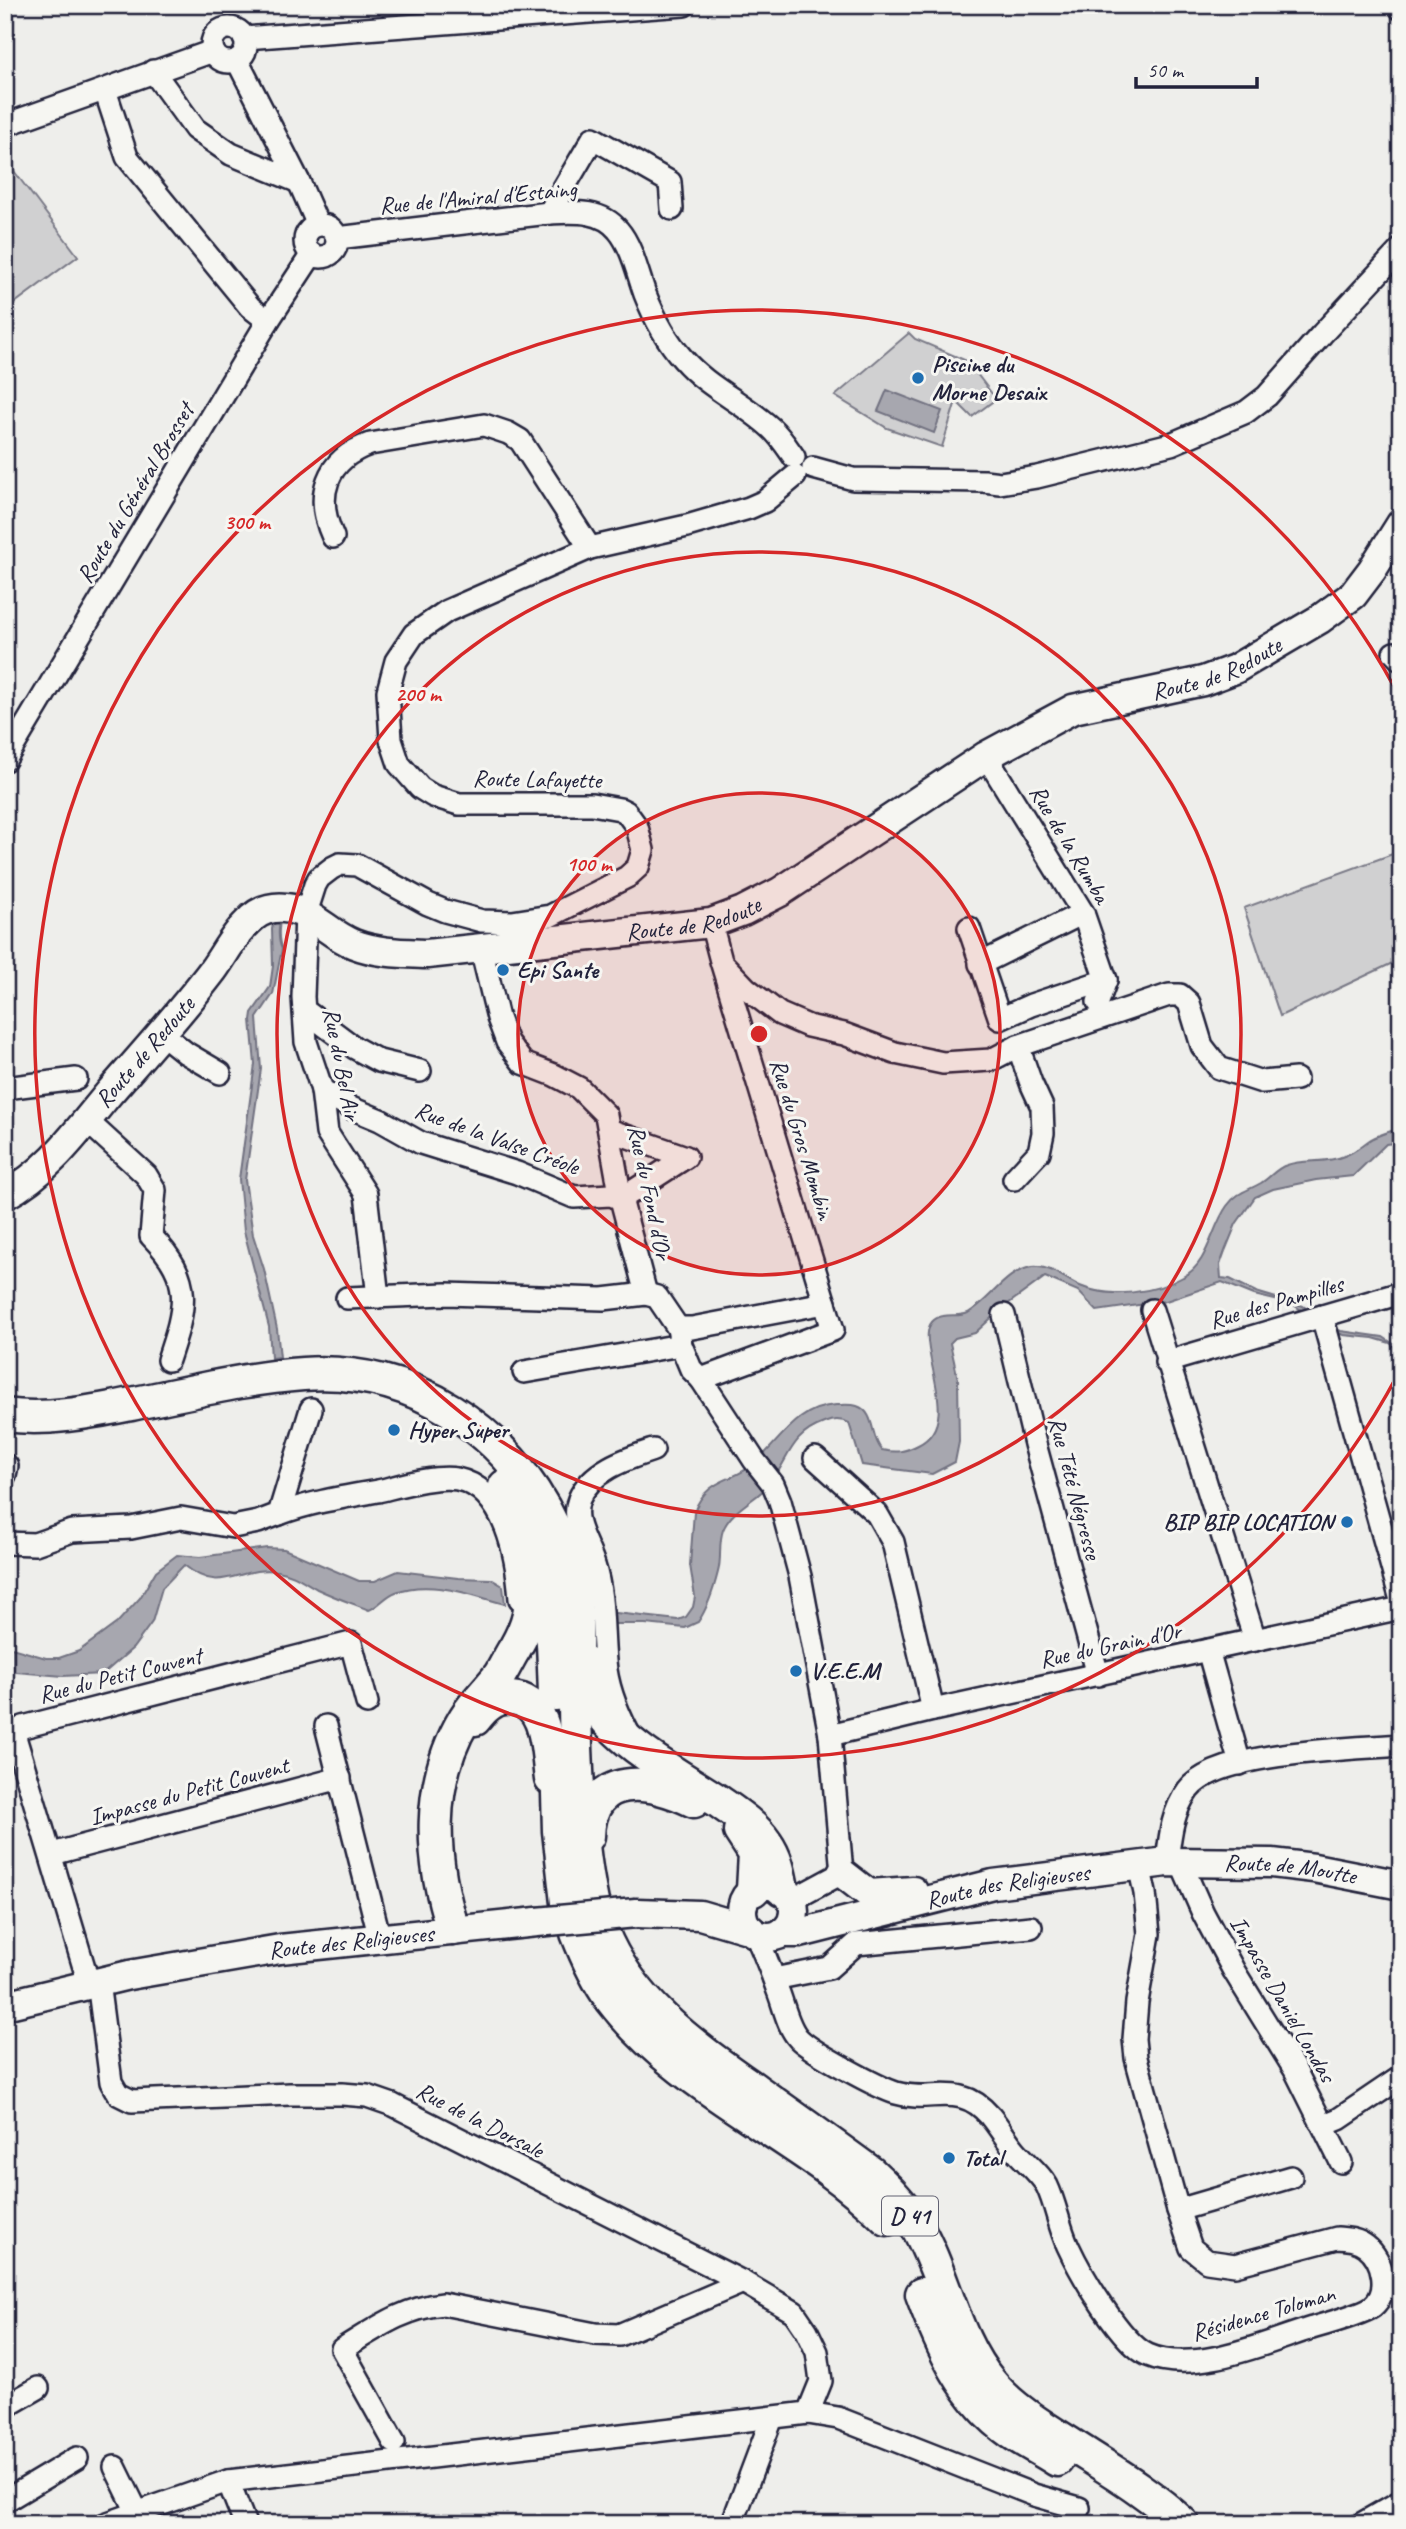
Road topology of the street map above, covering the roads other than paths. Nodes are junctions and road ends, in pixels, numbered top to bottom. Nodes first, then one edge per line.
1 (684, 5) edge
2 (244, 38) junction
3 (213, 51) junction
4 (237, 61) junction
5 (153, 71) junction
6 (105, 90) junction
7 (5, 125) edge
8 (299, 182) junction
9 (672, 209) dead end
10 (549, 213) junction
11 (318, 225) junction
12 (337, 238) junction
13 (1401, 249) edge
14 (312, 254) junction
15 (268, 321) junction
16 (800, 467) junction
17 (1401, 524) edge
18 (333, 537) dead end
19 (590, 548) junction
20 (986, 756) junction
21 (5, 760) edge
22 (306, 913) junction
23 (1083, 913) junction
24 (711, 923) junction
25 (969, 928) dead end
26 (481, 948) junction
27 (720, 961) junction
28 (979, 964) junction
29 (1106, 980) junction
30 (1098, 1002) dead end
31 (304, 1010) junction
32 (161, 1033) junction
33 (1018, 1046) junction
34 (420, 1071) dead end
35 (220, 1073) dead end
36 (76, 1079) dead end
37 (1296, 1079) dead end
38 (5, 1088) edge
39 (322, 1090) junction
40 (86, 1120) junction
41 (609, 1130) junction
42 (1014, 1179) dead end
43 (5, 1195) edge
44 (621, 1199) junction
45 (1401, 1293) edge
46 (646, 1294) junction
47 (378, 1297) junction
48 (347, 1298) dead end
49 (825, 1303) junction
50 (1152, 1310) dead end
51 (1004, 1315) dead end
52 (1322, 1316) junction
53 (679, 1336) junction
54 (168, 1360) dead end
55 (1166, 1362) junction
56 (524, 1372) dead end
57 (701, 1379) junction
58 (5, 1404) edge
59 (311, 1409) dead end
60 (80, 1414) junction
61 (6, 1444) edge
62 (653, 1450) dead end
63 (815, 1458) dead end
64 (279, 1514) junction
65 (525, 1517) junction
66 (5, 1543) edge
67 (575, 1596) junction
68 (1401, 1600) edge
69 (1401, 1608) edge
70 (1255, 1640) junction
71 (519, 1641) junction
72 (1208, 1650) junction
73 (1098, 1675) junction
74 (506, 1698) junction
75 (367, 1703) dead end
76 (933, 1710) junction
77 (326, 1726) dead end
78 (830, 1735) junction
79 (634, 1744) junction
80 (1401, 1745) edge
81 (451, 1746) junction
82 (1240, 1764) junction
83 (340, 1778) junction
84 (631, 1784) junction
85 (559, 1831) junction
86 (52, 1854) junction
87 (1173, 1862) junction
88 (1139, 1865) junction
89 (833, 1877) junction
90 (993, 1884) junction
91 (1401, 1885) edge
92 (775, 1895) junction
93 (585, 1910) junction
94 (700, 1915) junction
95 (836, 1923) junction
96 (1031, 1927) dead end
97 (453, 1929) junction
98 (765, 1933) junction
99 (380, 1939) junction
100 (774, 1979) junction
101 (93, 1983) junction
102 (5, 2005) edge
103 (1401, 2077) edge
104 (1324, 2125) junction
105 (1341, 2162) dead end
106 (1292, 2177) dead end
107 (1178, 2210) junction
108 (743, 2282) junction
109 (38, 2388) dead end
110 (5, 2407) edge
111 (808, 2413) junction
112 (772, 2418) junction
113 (394, 2442) dead end
114 (77, 2458) dead end
115 (115, 2467) dead end
116 (228, 2481) junction
117 (5, 2501) edge
118 (1401, 2501) edge
119 (1079, 2508) dead end
120 (140, 2518) edge
121 (108, 2522) edge
122 (245, 2524) edge
123 (732, 2524) edge
124 (1150, 2524) edge
125 (1183, 2524) edge
126 (1361, 2524) edge

1 - 2 street
2 - 3 street
2 - 4 street
3 - 4 street
3 - 5 street
4 - 8 street
5 - 6 street
5 - 8 street
6 - 7 street
6 - 15 street
8 - 11 street
9 - 10 street
10 - 12 street, Rue de l'Amiral d'Estaing
10 - 16 street, Rue de l'Amiral d'Estaing
11 - 12 street
11 - 14 street
12 - 14 street
13 - 16 street
14 - 15 street, Route du Général Brosset
15 - 21 street, Route du Général Brosset
16 - 19 street, Route Lafayette
17 - 20 main road, Route de Redoute
18 - 19 street
19 - 22 street, Route Lafayette
20 - 23 street, Rue de la Rumba
20 - 24 main road, Route de Redoute
22 - 26 main road, Route de Redoute
22 - 31 street, Rue du Bel Air
22 - 32 main road, Route de Redoute
23 - 28 street
23 - 29 street, Rue de la Rumba
24 - 26 main road, Route de Redoute
24 - 27 street, Rue du Gros Mombin
25 - 28 street
26 - 41 street, Rue du Fond d'Or
27 - 33 street
27 - 49 street, Rue du Gros Mombin
28 - 29 street
29 - 30 street
31 - 34 street
31 - 39 street, Rue du Bel Air
32 - 35 street
32 - 40 main road, Route de Redoute
33 - 37 street
33 - 42 street
36 - 38 street
39 - 44 street, Rue de la Valse Créole
39 - 47 street, Rue du Bel Air
40 - 43 main road, Route de Redoute
40 - 54 street
41 - 44 street, Rue du Fond d'Or
41 - 44 street
44 - 46 street, Rue du Fond d'Or
45 - 52 street, Rue des Pampilles
46 - 47 street
46 - 53 street
47 - 48 street
49 - 53 street
49 - 57 street, Rue du Gros Mombin
50 - 55 street
51 - 73 street, Rue Tété Négresse
52 - 55 street, Rue des Pampilles
52 - 68 street
53 - 56 street
53 - 57 street
55 - 70 street
57 - 78 street
58 - 60 highway
59 - 64 street
60 - 61 highway, D 41
60 - 67 highway, D 41
61 - 65 highway, D 41
62 - 79 street
63 - 76 street
64 - 66 street
64 - 71 street
65 - 71 highway
65 - 85 highway, D 41
67 - 79 highway
67 - 93 highway, D 41
69 - 70 street, Rue du Grain d'Or
70 - 72 street, Rue du Grain d'Or
71 - 74 highway
71 - 81 highway
72 - 73 street, Rue du Grain d'Or
72 - 82 street
73 - 76 street, Rue du Grain d'Or
74 - 81 highway
74 - 85 highway
75 - 86 street, Rue du Petit Couvent
76 - 78 street, Rue du Grain d'Or
77 - 83 street
78 - 89 street
79 - 84 street
79 - 92 highway
80 - 82 street
81 - 97 highway
82 - 87 street
83 - 86 street, Impasse du Petit Couvent
83 - 99 street
84 - 92 highway
84 - 93 highway
85 - 93 highway, D 41
86 - 101 street, Rue du Petit Couvent
87 - 88 main road, Route des Religieuses
87 - 91 main road, Route de Moutte
87 - 104 street, Impasse Daniel Londas
88 - 90 main road, Route des Religieuses
88 - 107 street, Résidence Toloman
89 - 90 main road
89 - 92 street
90 - 95 main road, Route des Religieuses
92 - 94 main road, Route des Religieuses
92 - 95 main road
92 - 98 main road
92 - 98 main road
93 - 124 highway, D 41
93 - 125 highway, D 41
94 - 97 main road, Route des Religieuses, bridge
94 - 98 main road, Route des Religieuses
95 - 98 main road, Route des Religieuses
96 - 100 street
97 - 99 main road, Route des Religieuses
98 - 100 street
99 - 101 main road, Route des Religieuses
100 - 107 street, Résidence Toloman
101 - 102 main road, Route des Religieuses
101 - 108 street, Rue de la Dorsale
103 - 104 street
104 - 105 street, Impasse Daniel Londas
106 - 107 street
108 - 111 street, Rue de la Dorsale
108 - 113 street
109 - 110 street
111 - 112 street
111 - 119 street
112 - 116 street
112 - 123 street
114 - 117 street
115 - 120 street
116 - 120 street
116 - 122 street
118 - 126 street
120 - 121 street

